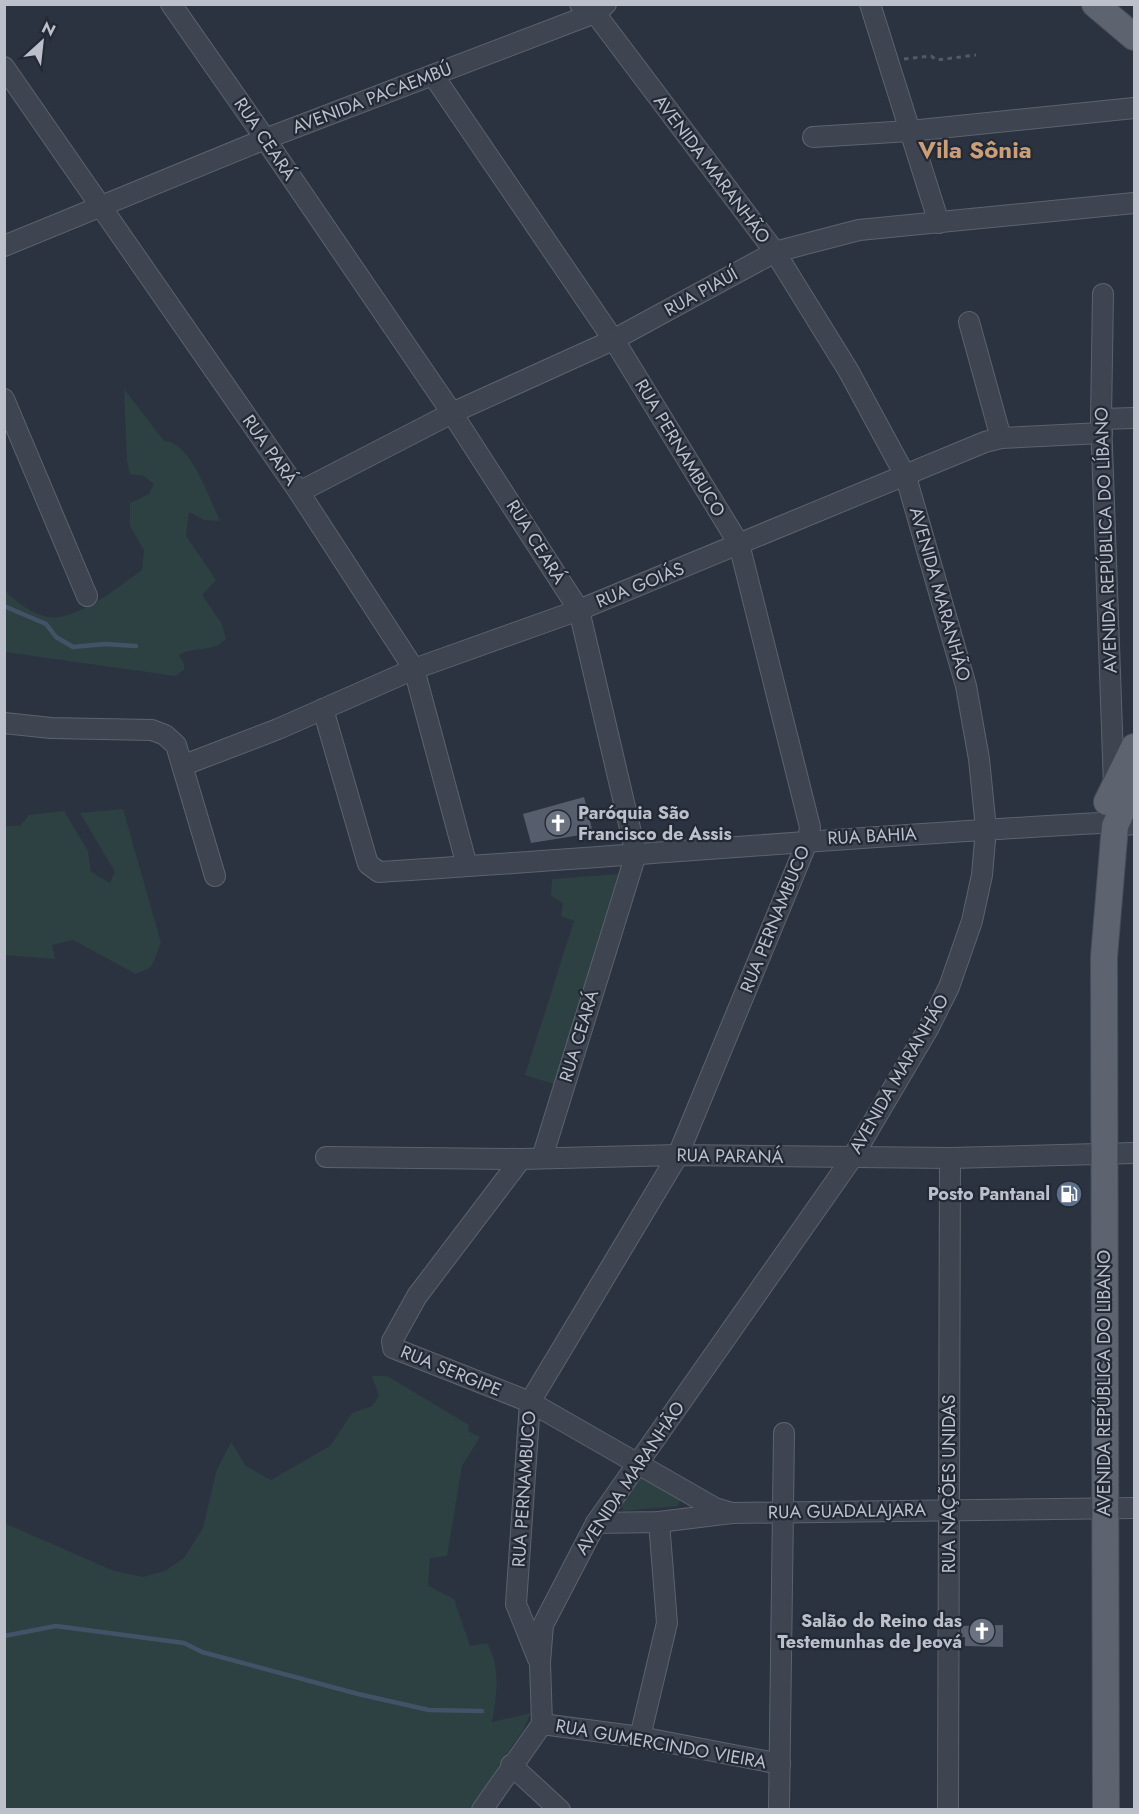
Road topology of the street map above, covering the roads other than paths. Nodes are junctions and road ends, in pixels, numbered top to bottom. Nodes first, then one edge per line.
1 (171, 4) edge
2 (870, 4) edge
3 (1095, 4) edge
4 (594, 7) edge
5 (1130, 26) edge
6 (4, 68) edge
7 (433, 75) junction
8 (1134, 108) edge
9 (910, 131) junction
10 (813, 137) dead end
11 (265, 139) junction
12 (1134, 203) edge
13 (101, 207) junction
14 (939, 223) junction
15 (4, 246) edge
16 (775, 252) junction
17 (1103, 294) dead end
18 (969, 322) dead end
19 (613, 340) junction
20 (5, 403) edge
21 (452, 413) junction
22 (1134, 418) edge
23 (1102, 426) junction
24 (1001, 438) junction
25 (906, 477) junction
26 (299, 492) junction
27 (739, 544) junction
28 (87, 596) dead end
29 (579, 610) junction
30 (414, 669) junction
31 (323, 709) junction
32 (4, 723) edge
33 (1134, 747) edge
34 (184, 765) junction
35 (1124, 786) edge
36 (1116, 825) edge
37 (986, 829) junction
38 (808, 840) junction
39 (636, 854) junction
40 (466, 866) junction
41 (215, 876) dead end
42 (1103, 1153) junction
43 (1134, 1153) edge
44 (678, 1155) junction
45 (326, 1157) dead end
46 (542, 1158) junction
47 (852, 1158) junction
48 (950, 1158) junction
49 (521, 1159) junction
50 (530, 1402) junction
51 (784, 1433) dead end
52 (637, 1464) junction
53 (1105, 1508) junction
54 (1134, 1508) edge
55 (949, 1509) junction
56 (784, 1512) junction
57 (732, 1513) junction
58 (659, 1522) junction
59 (596, 1523) junction
60 (540, 1662) junction
61 (542, 1724) junction
62 (639, 1737) junction
63 (780, 1764) junction
64 (511, 1765) junction
65 (482, 1809) edge
66 (560, 1809) edge
67 (779, 1809) edge
68 (948, 1809) edge
69 (1106, 1809) edge

1 - 11 street, RUA CEARÁ
2 - 9 street
3 - 5 main road
4 - 7 street, AVENIDA PACAEMBÚ
4 - 16 street, AVENIDA MARANHÃO
6 - 13 street, RUA PARÁ
7 - 11 street, AVENIDA PACAEMBÚ
7 - 19 street, RUA PERNAMBUCO
8 - 9 street
9 - 10 street
9 - 14 street
11 - 13 street, AVENIDA PACAEMBÚ
11 - 21 street, RUA CEARÁ
12 - 14 street, RUA PIAUÍ
13 - 15 street, AVENIDA PACAEMBÚ
13 - 26 street, RUA PARÁ
14 - 16 street, RUA PIAUÍ
16 - 19 street, RUA PIAUÍ
16 - 25 street, AVENIDA MARANHÃO
17 - 23 street, AVENIDA REPÚBLICA DO LÍBANO
18 - 24 street
19 - 21 street, RUA PIAUÍ
19 - 27 street, RUA PERNAMBUCO
20 - 28 street
21 - 26 street, RUA PIAUÍ
21 - 29 street, RUA CEARÁ
22 - 23 street, RUA GOIÁS
23 - 24 street, RUA GOIÁS
23 - 35 street, AVENIDA REPÚBLICA DO LÍBANO
24 - 25 street, RUA GOIÁS
25 - 27 street, RUA GOIÁS
25 - 37 street, AVENIDA MARANHÃO
26 - 30 street, RUA PARÁ
27 - 29 street, RUA GOIÁS
27 - 38 street, RUA PERNAMBUCO
29 - 30 street, RUA GOIÁS
29 - 39 street, RUA CEARÁ
30 - 31 street, RUA GOIÁS
30 - 40 street, RUA PARÁ
31 - 34 street, RUA GOIÁS
31 - 40 street, RUA BAHIA
32 - 34 street
33 - 35 main road, AVENIDA REPÚBLICA DO LIBANO
34 - 41 street
35 - 36 main road, AVENIDA REPÚBLICA DO LIBANO
36 - 37 street, RUA BAHIA
36 - 42 main road, AVENIDA REPÚBLICA DO LIBANO
37 - 38 street, RUA BAHIA
37 - 47 street, AVENIDA MARANHÃO
38 - 39 street, RUA BAHIA
38 - 44 street, RUA PERNAMBUCO
39 - 40 street, RUA BAHIA
39 - 46 street, RUA CEARÁ
42 - 43 street, RUA PARANÁ
42 - 48 street, RUA PARANÁ
42 - 53 main road, AVENIDA REPÚBLICA DO LIBANO
44 - 46 street, RUA PARANÁ
44 - 47 street, RUA PARANÁ
44 - 50 street, RUA PERNAMBUCO
45 - 49 street, RUA PARANÁ
46 - 49 street, RUA PARANÁ
47 - 48 street, RUA PARANÁ
47 - 52 street, AVENIDA MARANHÃO
48 - 55 street, RUA NAÇÕES UNIDAS
49 - 50 street, RUA SERGIPE
50 - 52 street, RUA SERGIPE
50 - 60 street, RUA PERNAMBUCO
51 - 56 street
52 - 57 street, RUA SERGIPE
52 - 59 street, AVENIDA MARANHÃO
53 - 54 street, RUA GUADALAJARA
53 - 55 street, RUA GUADALAJARA
53 - 69 main road, AVENIDA REPÚBLICA DO LIBANO
55 - 56 street, RUA GUADALAJARA
55 - 68 street, RUA NAÇÕES UNIDAS
56 - 57 street, RUA GUADALAJARA
56 - 63 street
57 - 58 street, RUA GUADALAJARA
58 - 59 street, RUA GUADALAJARA
58 - 62 street
59 - 60 street, AVENIDA MARANHÃO
60 - 61 street, AVENIDA MARANHÃO
61 - 62 street, RUA GUMERCINDO VIEIRA
61 - 64 street
62 - 63 street, RUA GUMERCINDO VIEIRA
63 - 67 street
64 - 65 street
64 - 66 street

